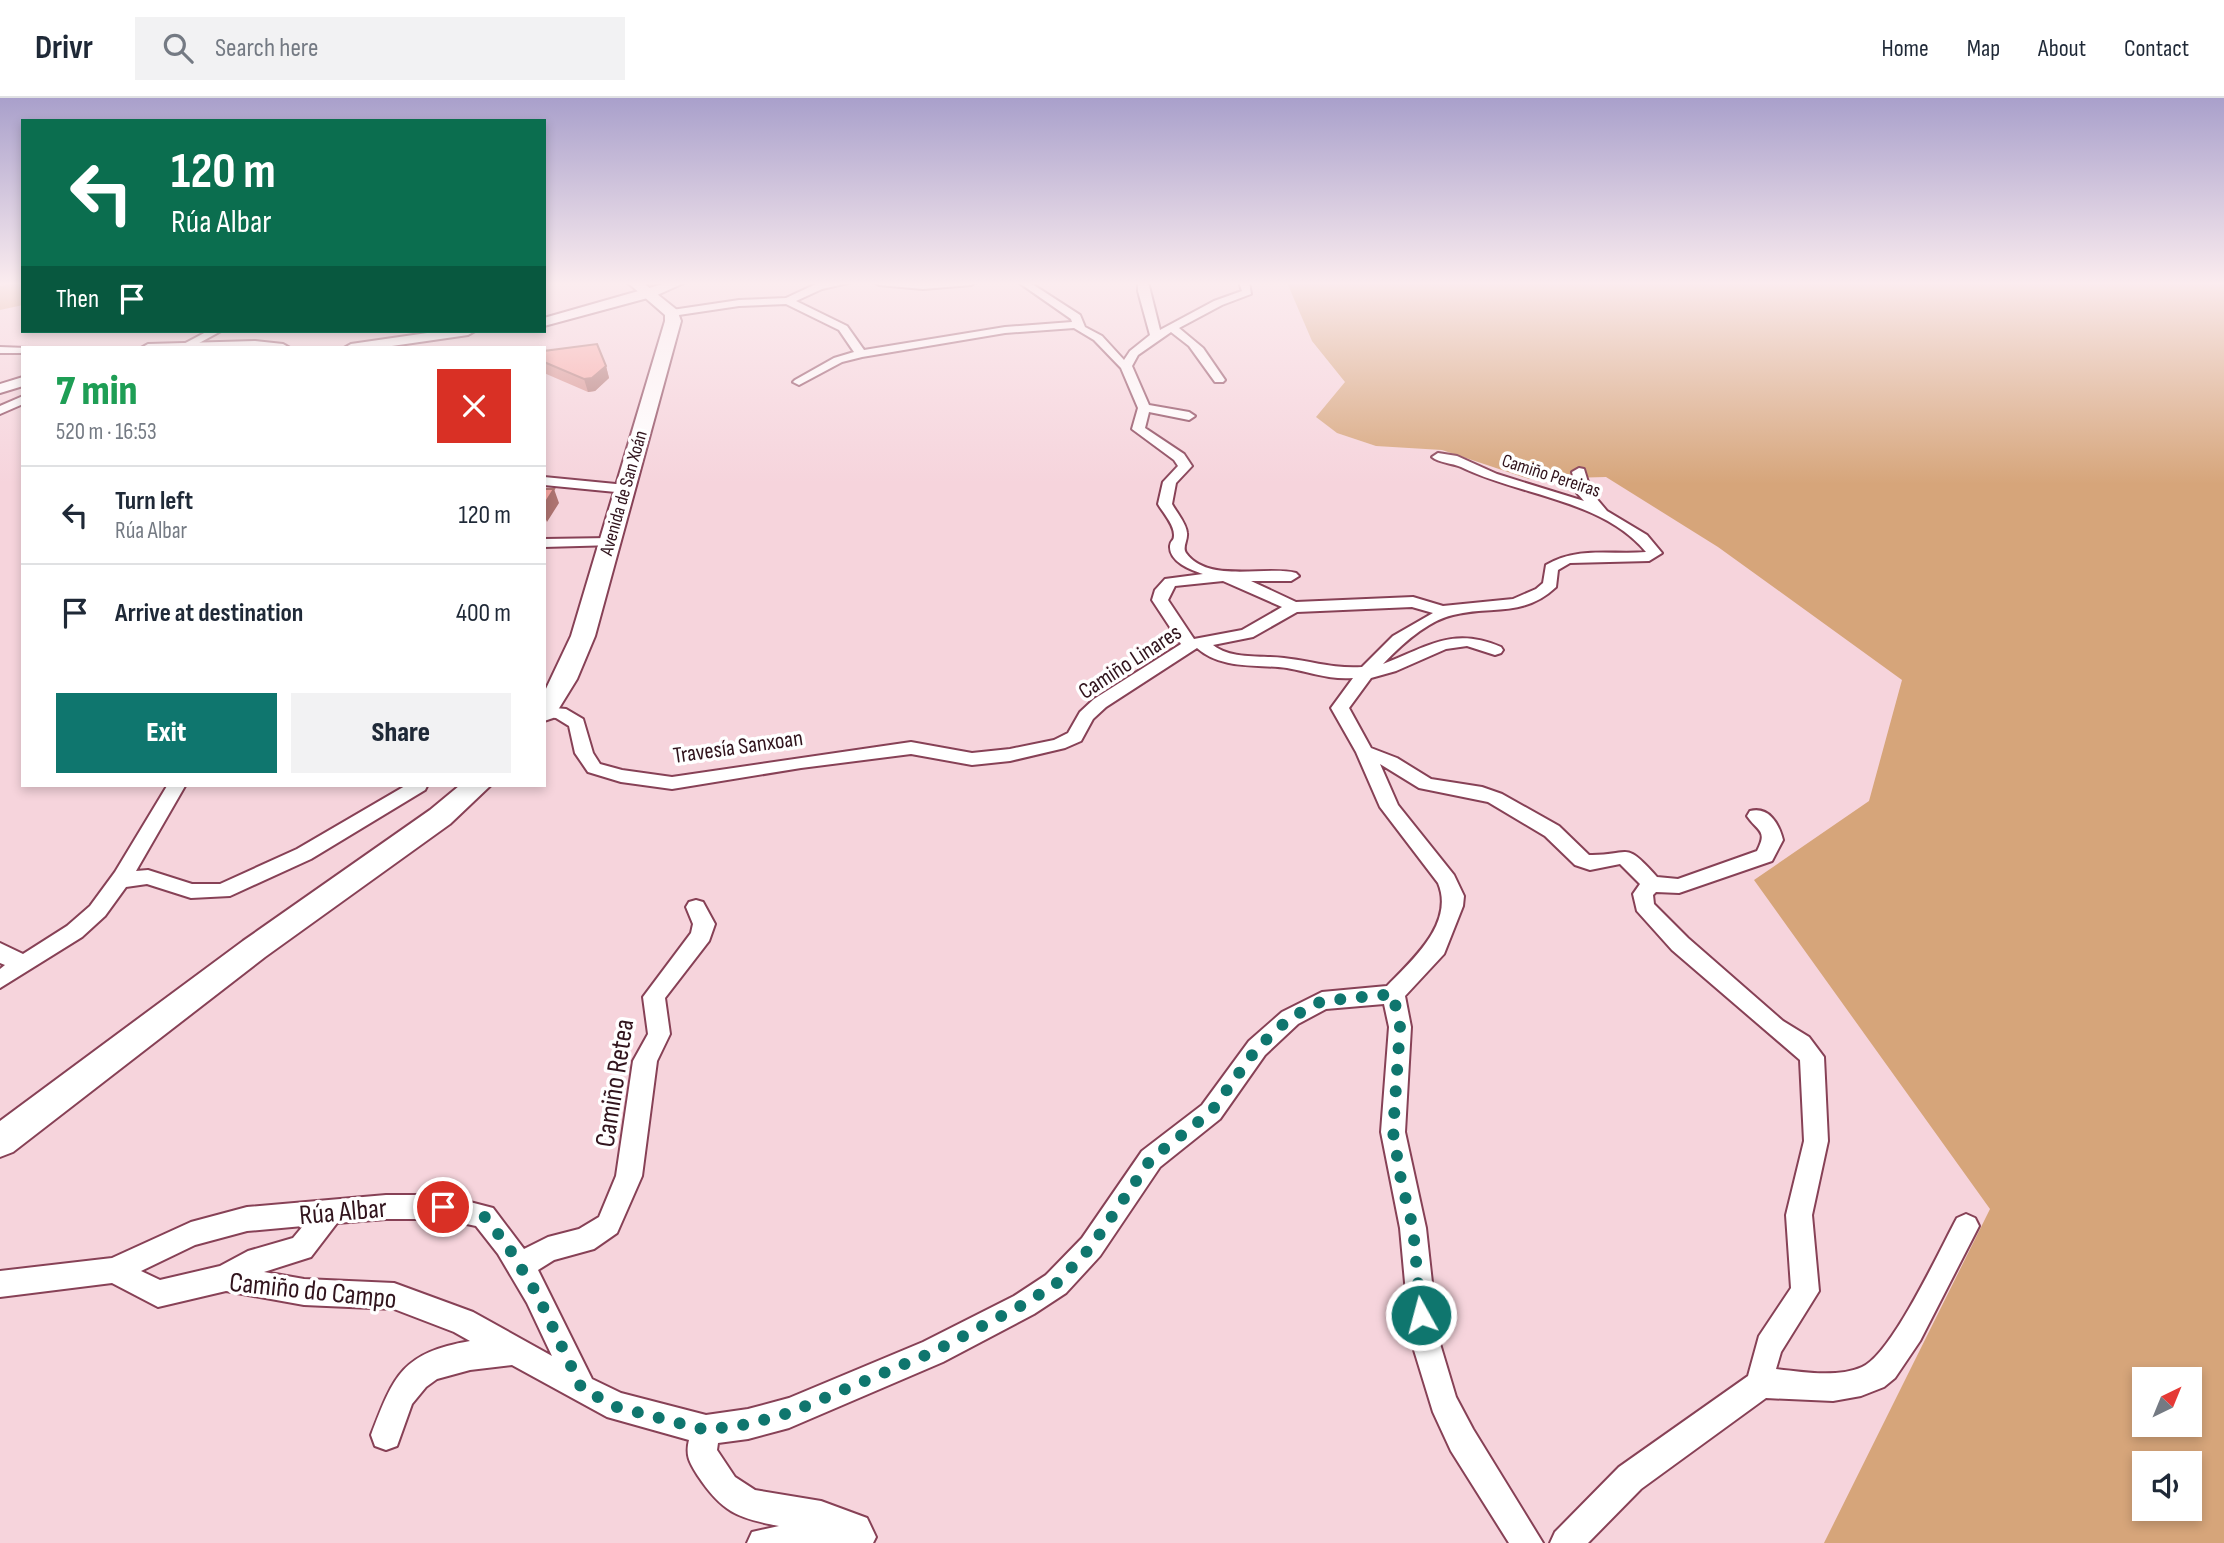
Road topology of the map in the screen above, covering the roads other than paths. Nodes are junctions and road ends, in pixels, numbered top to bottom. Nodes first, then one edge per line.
1 (665, 349) edge
2 (858, 349) edge
3 (888, 349) edge
4 (1109, 349) edge
5 (1140, 349) edge
6 (1197, 349) edge
7 (21, 350) edge
8 (0, 351) edge
9 (861, 354) junction
10 (1126, 366) junction
11 (1219, 380) dead end
12 (21, 382) edge
13 (799, 382) dead end
14 (2, 387) edge
15 (21, 401) edge
16 (1144, 408) junction
17 (0, 410) edge
18 (1189, 415) dead end
19 (1438, 457) dead end
20 (1579, 472) dead end
21 (549, 482) edge
22 (625, 489) junction
23 (1601, 512) junction
24 (610, 542) junction
25 (546, 543) edge
26 (1291, 576) dead end
27 (1222, 577) junction
28 (1294, 607) junction
29 (1443, 611) junction
30 (1196, 644) junction
31 (1495, 650) dead end
32 (1366, 673) junction
33 (546, 706) edge
34 (1365, 752) junction
35 (972, 759) joint
36 (175, 787) edge
37 (416, 787) edge
38 (475, 787) edge
39 (1757, 816) dead end
40 (118, 881) junction
41 (1651, 884) junction
42 (696, 907) dead end
43 (0, 951) edge
44 (23, 963) junction
45 (0, 980) edge
46 (1393, 994) junction
47 (0, 1141) edge
48 (328, 1214) junction
49 (1966, 1226) dead end
50 (520, 1266) junction
51 (114, 1270) junction
52 (226, 1278) junction
53 (0, 1284) edge
54 (515, 1351) junction
55 (1762, 1383) junction
56 (582, 1389) junction
57 (706, 1430) junction
58 (386, 1434) dead end
59 (763, 1543) edge
60 (839, 1543) edge
61 (850, 1543) edge
62 (1527, 1543) edge
63 (1566, 1543) edge

1 - 22 main road, Avenida de San Xoán
2 - 9 street
3 - 9 street
4 - 10 street
5 - 10 street
6 - 11 street
7 - 8 street
9 - 13 street
10 - 16 street
12 - 14 street
15 - 17 street
16 - 18 street
16 - 27 street
19 - 23 street, Camiño Pereiras
20 - 23 street
21 - 22 street
22 - 24 main road, Avenida de San Xoán
23 - 29 street, Camiño Pereiras
24 - 25 street
24 - 33 main road, Avenida de San Xoán
26 - 27 street
27 - 28 street
27 - 30 street
28 - 29 street, Camiño Linares
28 - 30 street, Camiño Linares
29 - 32 street
30 - 32 street
30 - 35 street, Camiño Linares
31 - 32 street
32 - 34 street
33 - 35 street, Travesía Sanxoan
34 - 41 street
34 - 46 street
36 - 40 street
37 - 40 street
38 - 47 main road
39 - 41 street
40 - 44 street
41 - 55 street
42 - 50 street, Camiño Retea
43 - 44 street
44 - 45 street
46 - 57 street
46 - 62 street
48 - 50 street, Rúa Albar
48 - 51 street, Rúa Albar
48 - 52 street
49 - 55 street
50 - 56 street, Rúa Albar
51 - 52 street, Camiño do Campo
51 - 53 street, Rúa Albar
52 - 54 street, Camiño do Campo
54 - 56 street, Camiño do Campo
54 - 58 street
55 - 63 street
56 - 57 street
57 - 61 street
59 - 60 street

